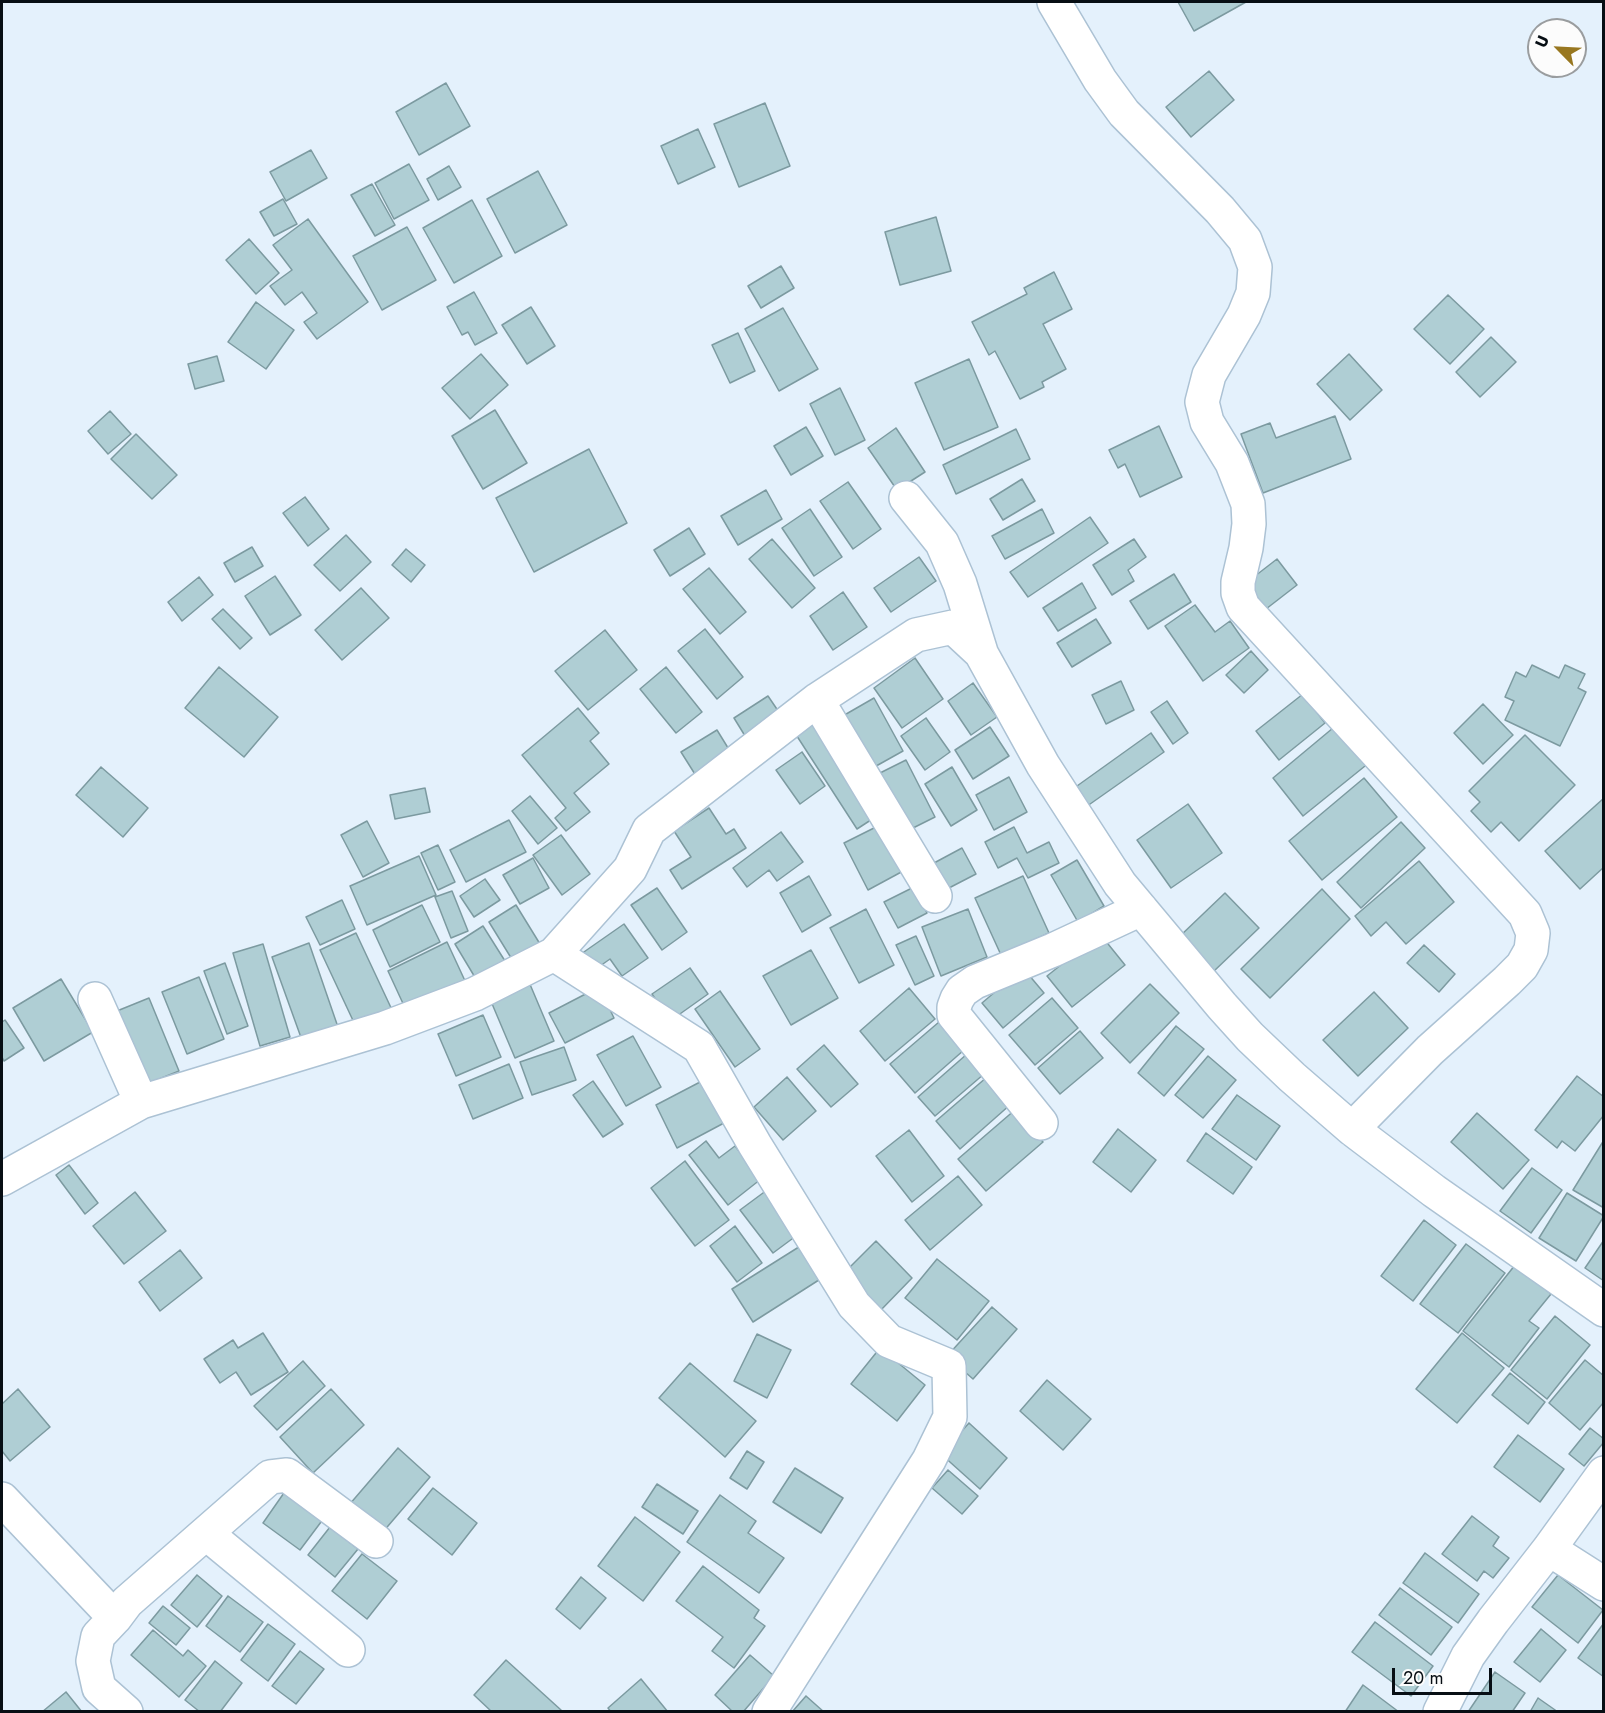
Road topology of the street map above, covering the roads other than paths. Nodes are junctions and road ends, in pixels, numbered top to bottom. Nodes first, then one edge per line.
1 (1054, 2) edge
2 (906, 498) dead end
3 (981, 653) junction
4 (817, 700) junction
5 (935, 896) dead end
6 (1141, 909) junction
7 (554, 954) junction
8 (95, 999) dead end
9 (141, 1102) junction
10 (1041, 1123) dead end
11 (1352, 1130) junction
12 (2, 1179) edge
13 (1604, 1310) edge
14 (1604, 1473) edge
15 (2, 1499) edge
16 (207, 1534) junction
17 (376, 1541) dead end
18 (1550, 1549) junction
19 (1604, 1584) edge
20 (115, 1618) junction
21 (348, 1650) dead end
22 (126, 1712) edge
23 (769, 1712) edge
24 (1440, 1712) edge

1 - 11 street
2 - 3 street
3 - 4 street
3 - 6 street
4 - 5 street
4 - 7 street
6 - 10 street
6 - 11 street
7 - 9 street
7 - 23 street
8 - 9 street
9 - 12 street
11 - 13 street
14 - 18 street
15 - 20 street
16 - 17 street
16 - 20 street
16 - 21 street
18 - 19 street
18 - 24 street
20 - 22 street

